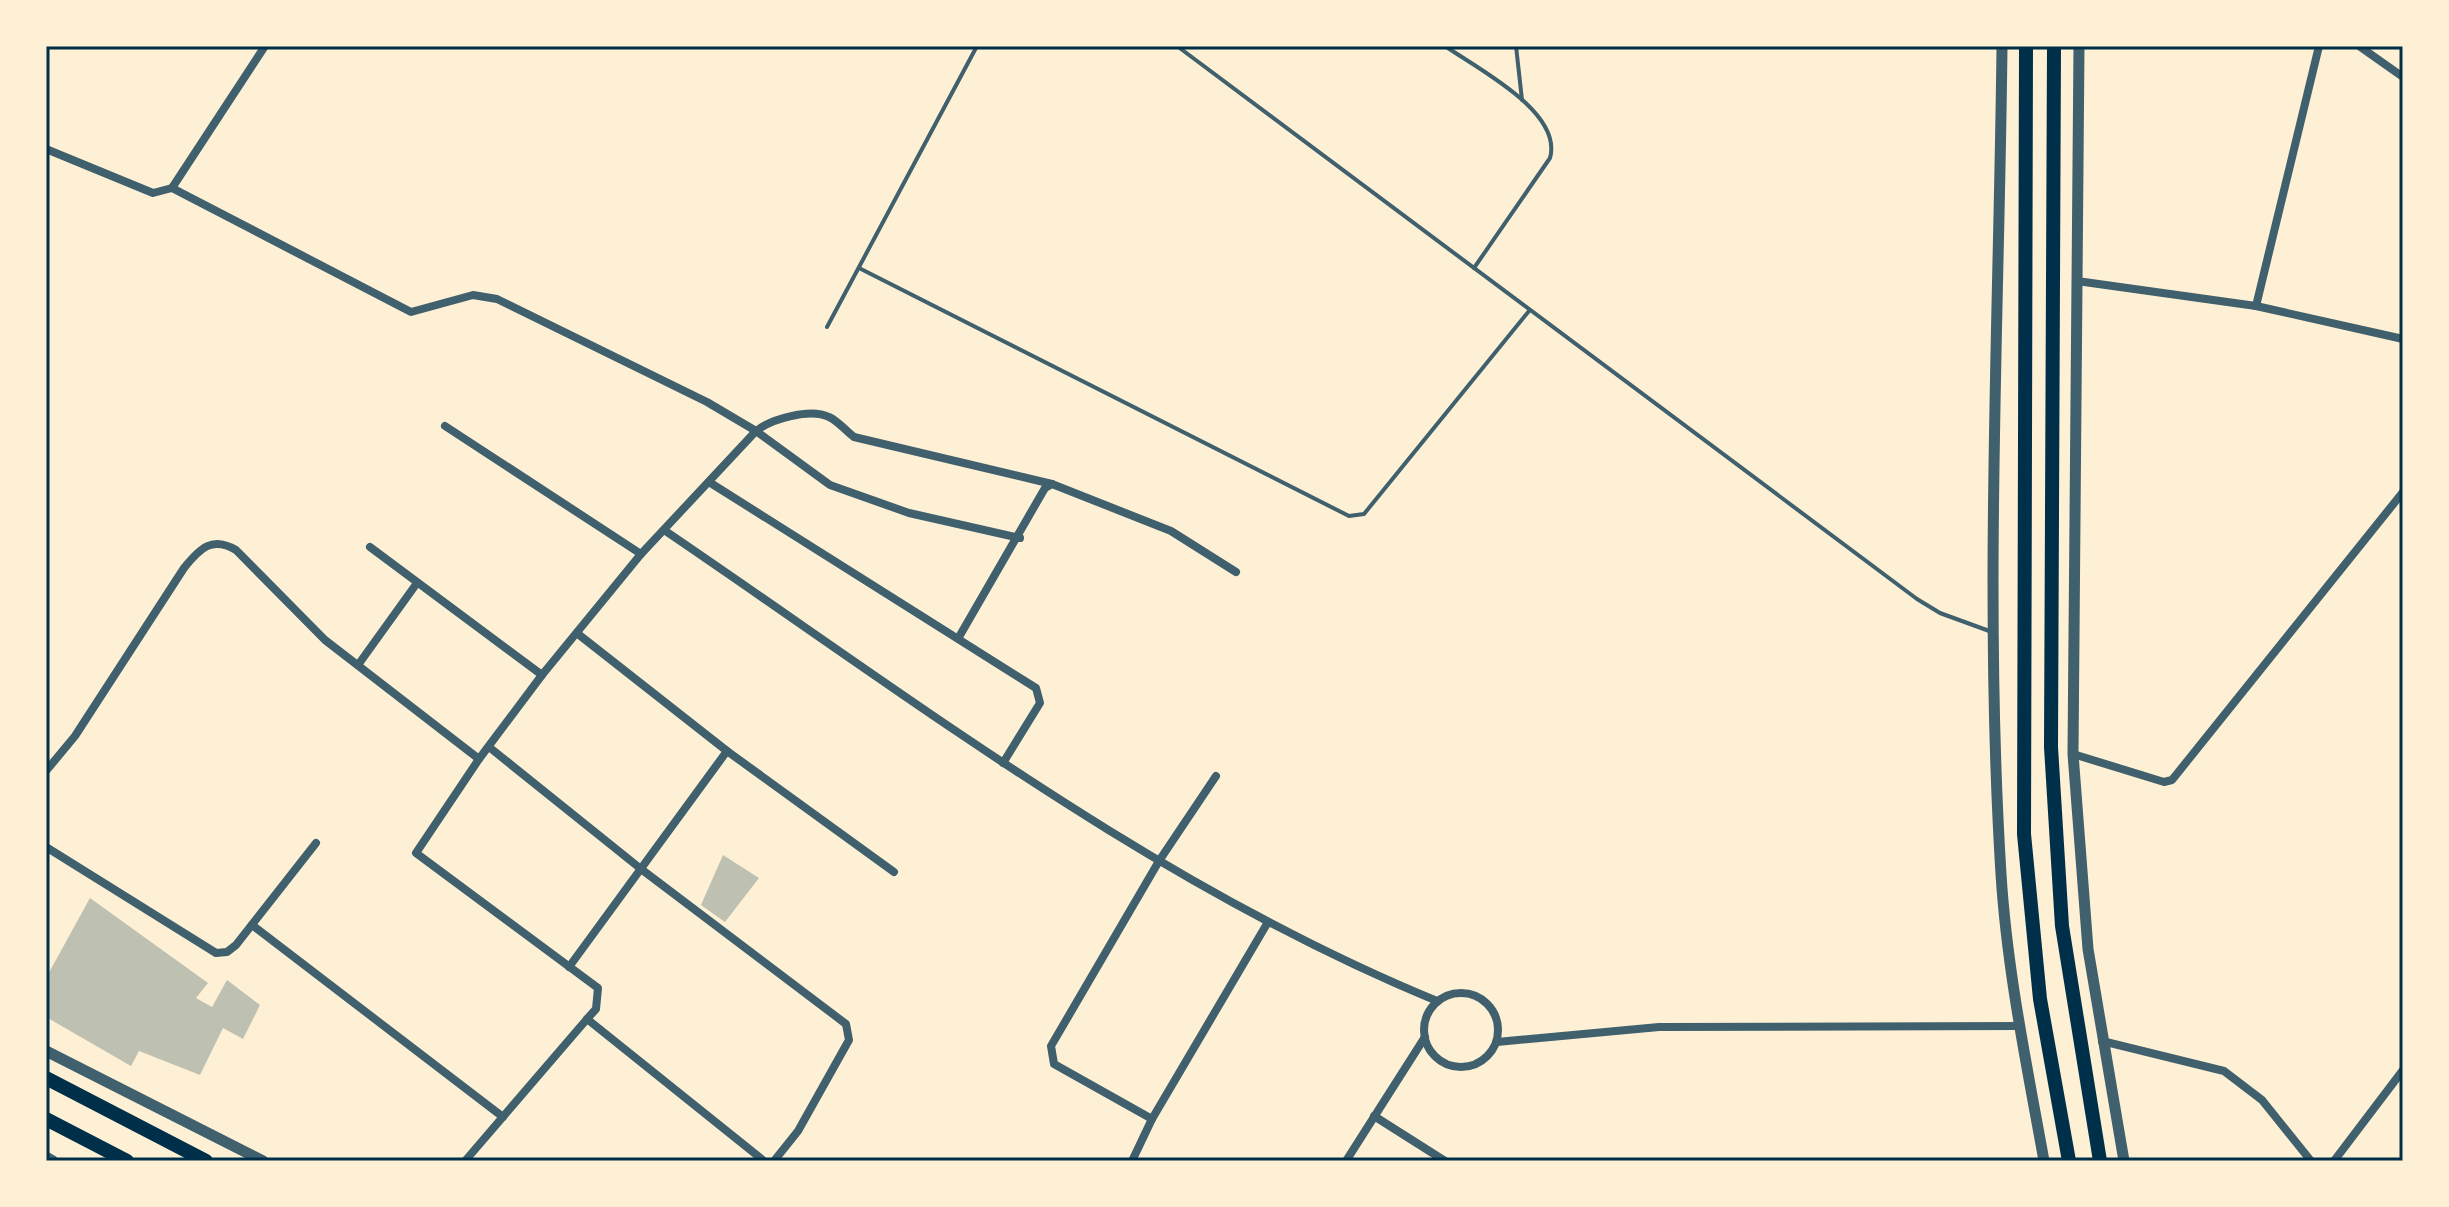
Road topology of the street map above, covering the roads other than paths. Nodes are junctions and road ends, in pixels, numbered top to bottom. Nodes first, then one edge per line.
1 (265, 46) edge
2 (977, 46) edge
3 (1177, 46) edge
4 (1445, 46) edge
5 (1516, 46) edge
6 (2002, 46) edge
7 (2026, 46) edge
8 (2054, 46) edge
9 (2079, 46) edge
10 (2319, 46) edge
11 (2359, 46) edge
12 (2403, 77) edge
13 (1522, 100) junction
14 (46, 149) edge
15 (172, 188) junction
16 (859, 268) junction
17 (1474, 268) junction
18 (2077, 281) junction
19 (2256, 306) junction
20 (1529, 311) junction
21 (827, 327) dead end
22 (2403, 339) edge
23 (445, 426) dead end
24 (756, 431) junction
25 (709, 482) junction
26 (1052, 484) junction
27 (2403, 492) edge
28 (664, 530) junction
29 (1020, 538) junction
30 (370, 547) dead end
31 (641, 554) junction
32 (1236, 572) dead end
33 (417, 583) junction
34 (1995, 633) junction
35 (578, 634) junction
36 (959, 637) junction
37 (358, 665) junction
38 (542, 675) junction
39 (489, 747) junction
40 (727, 751) junction
41 (2073, 754) junction
42 (479, 759) junction
43 (1003, 763) junction
44 (46, 771) edge
45 (1216, 776) dead end
46 (316, 843) dead end
47 (46, 847) edge
48 (1159, 861) junction
49 (641, 869) junction
50 (894, 872) dead end
51 (1268, 922) junction
52 (252, 925) junction
53 (569, 967) junction
54 (1437, 1001) junction
55 (587, 1019) junction
56 (2019, 1026) junction
57 (1425, 1037) junction
58 (2102, 1041) junction
59 (1497, 1042) junction
60 (46, 1051) edge
61 (2403, 1070) edge
62 (46, 1078) edge
63 (1374, 1116) junction
64 (503, 1117) junction
65 (46, 1119) edge
66 (1152, 1119) junction
67 (46, 1157) edge
68 (53, 1161) edge
69 (127, 1161) edge
70 (206, 1161) edge
71 (263, 1161) edge
72 (465, 1161) edge
73 (764, 1161) edge
74 (774, 1161) edge
75 (1132, 1161) edge
76 (1346, 1161) edge
77 (1445, 1161) edge
78 (2044, 1161) edge
79 (2069, 1161) edge
80 (2100, 1161) edge
81 (2124, 1161) edge
82 (2311, 1161) edge
83 (2334, 1161) edge

1 - 15 street
2 - 16 lane
3 - 17 lane
4 - 13 lane
5 - 13 lane
6 - 34 street
7 - 79 highway
8 - 80 highway
9 - 18 street
10 - 19 street
11 - 12 street
13 - 17 lane
14 - 15 street
15 - 24 street
16 - 20 lane
16 - 21 lane
17 - 20 lane
18 - 19 street
18 - 41 street
19 - 22 street
20 - 34 lane
23 - 31 street
24 - 25 street
24 - 26 street
24 - 29 street
25 - 28 street
25 - 36 street
26 - 29 street
26 - 32 street
27 - 41 street
28 - 31 street
28 - 43 street
29 - 36 street
30 - 33 street
31 - 35 street
33 - 37 street
33 - 38 street
34 - 56 street
35 - 38 street
35 - 40 street
36 - 43 street
37 - 42 street
37 - 44 street
38 - 39 street
39 - 42 street
39 - 49 street
40 - 49 street
40 - 50 street
41 - 58 street
42 - 53 street
43 - 48 street
45 - 48 street
46 - 52 street
47 - 52 street
48 - 51 street
48 - 66 street
49 - 53 street
49 - 74 street
51 - 54 street
51 - 66 street
52 - 64 street
53 - 55 street
54 - 57 street
54 - 59 street
55 - 64 street
55 - 73 street
56 - 59 street
56 - 78 street
57 - 59 street
57 - 63 street
58 - 81 street
58 - 82 street
60 - 71 street
61 - 83 street
62 - 70 highway
63 - 76 street
63 - 77 street
64 - 72 street
65 - 69 highway
66 - 75 street
67 - 68 street

